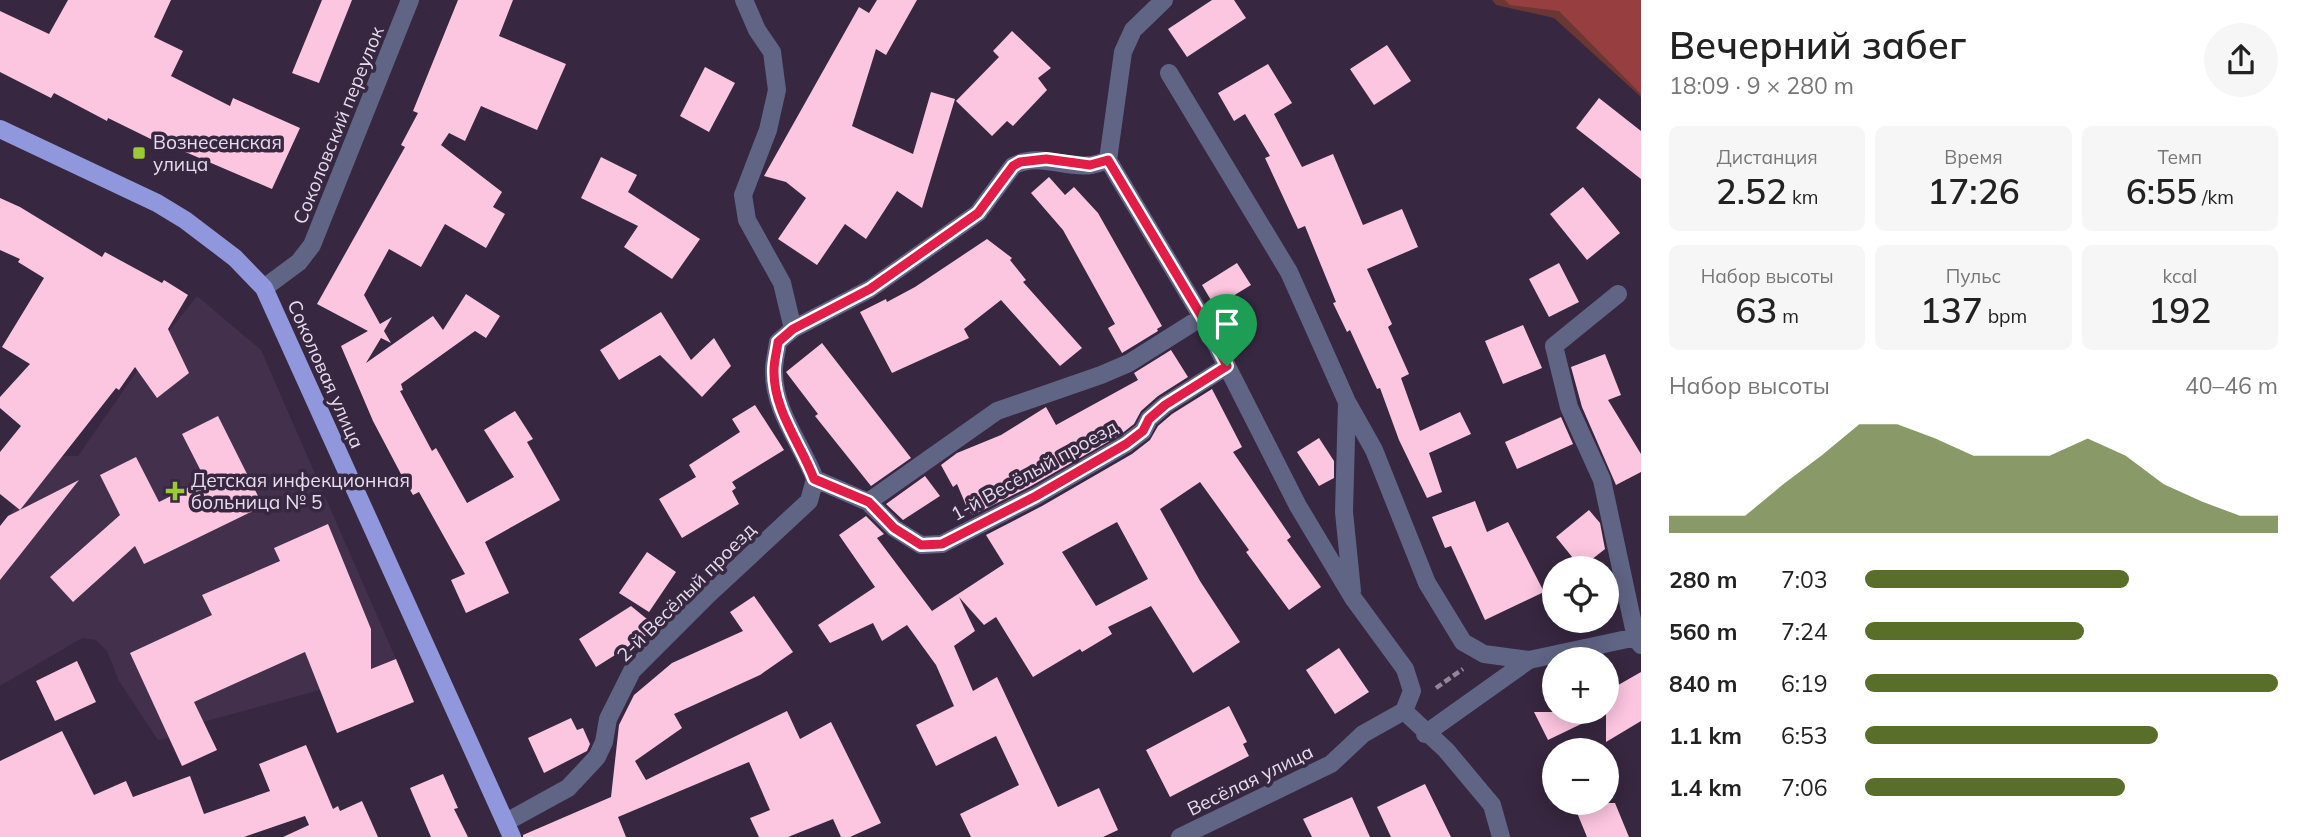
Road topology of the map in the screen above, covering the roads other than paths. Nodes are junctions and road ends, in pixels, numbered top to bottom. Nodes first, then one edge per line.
1 (410, 0) edge
2 (744, 0) edge
3 (1164, 0) edge
4 (1168, 73) dead end
5 (0, 129) edge
6 (1108, 160) junction
7 (264, 288) junction
8 (1618, 294) dead end
9 (1202, 317) junction
10 (793, 329) junction
11 (1227, 366) junction
12 (1347, 402) junction
13 (814, 479) junction
14 (869, 502) junction
15 (1353, 598) junction
16 (1639, 640) edge
17 (1529, 660) junction
18 (1404, 711) junction
19 (1425, 734) junction
20 (509, 830) edge
21 (1180, 837) edge
22 (1501, 837) edge

1 - 7 street, Соколовский переулок
2 - 10 street
3 - 6 street
4 - 12 street
5 - 7 main road, Соколовая улица
6 - 9 street
6 - 10 street
7 - 20 main road, Соколовая улица
8 - 16 street
9 - 11 street
9 - 14 street
10 - 13 street
11 - 14 street, 1-й Весёлый проезд
11 - 15 street
12 - 15 street
12 - 17 street
13 - 14 street, 1-й Весёлый проезд
13 - 20 street, 2-й Весёлый проезд
15 - 18 street
16 - 17 street
17 - 19 street
18 - 19 street
18 - 21 street, Весёлая улица
19 - 22 street

